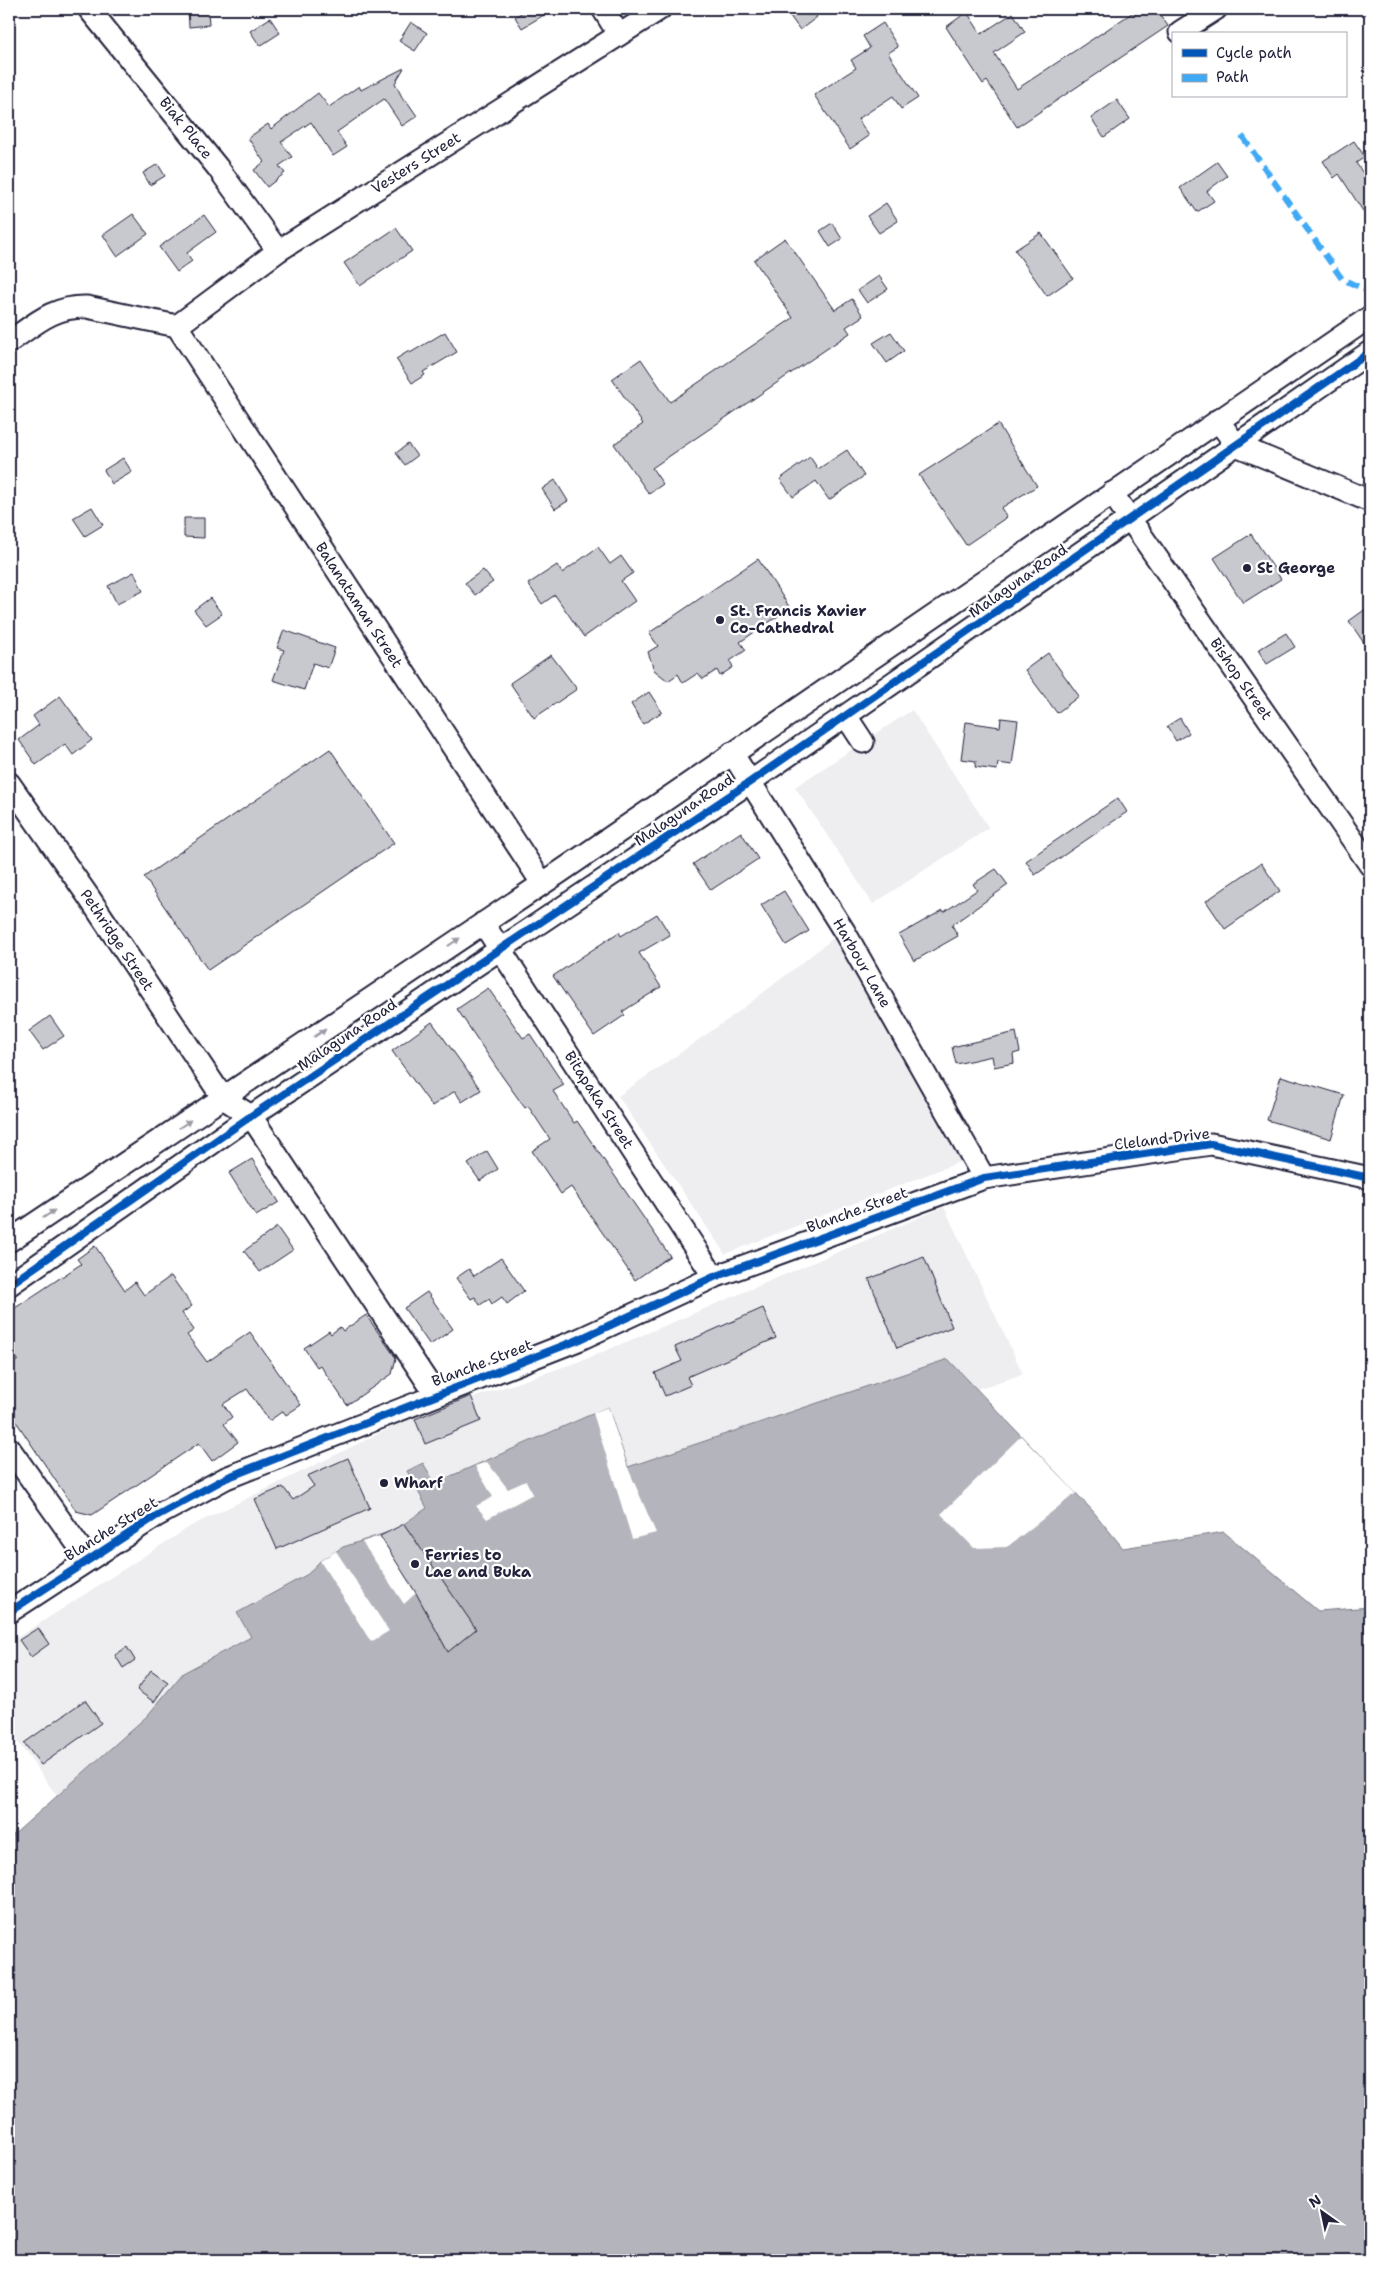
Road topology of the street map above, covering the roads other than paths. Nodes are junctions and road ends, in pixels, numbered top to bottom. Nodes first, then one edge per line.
1 (90, 9) edge
2 (603, 9) edge
3 (660, 9) edge
4 (1216, 9) edge
5 (1180, 32) dead end
6 (619, 35) junction
7 (278, 251) junction
8 (1370, 317) edge
9 (177, 326) junction
10 (9, 342) edge
11 (1370, 352) edge
12 (1218, 420) junction
13 (1236, 445) junction
14 (1112, 493) junction
15 (1370, 501) edge
16 (1130, 520) junction
17 (846, 716) junction
18 (863, 742) dead end
19 (732, 753) junction
20 (750, 782) junction
21 (9, 783) edge
22 (1370, 865) edge
23 (542, 883) junction
24 (483, 923) junction
25 (500, 948) junction
26 (223, 1098) junction
27 (251, 1116) junction
28 (984, 1178) junction
29 (1370, 1178) edge
30 (9, 1241) edge
31 (714, 1277) junction
32 (9, 1285) edge
33 (436, 1395) junction
34 (9, 1448) edge
35 (88, 1559) junction
36 (9, 1612) edge

1 - 7 street, Biak Place
2 - 6 street
3 - 6 street, Vesters Street
4 - 5 street
6 - 7 street, Vesters Street
7 - 9 street, Vesters Street
8 - 12 street, Malaguna Road
9 - 10 street
9 - 23 street, Balanataman Street
11 - 13 street, Malaguna Road
12 - 13 street
12 - 14 street, Malaguna Road
13 - 15 street
13 - 16 street, Malaguna Road
14 - 16 street, Bishop Street
14 - 19 street, Malaguna Road
16 - 17 street, Malaguna Road
16 - 22 street, Bishop Street
17 - 18 street
17 - 20 street, Malaguna Road
19 - 20 street, Harbour Lane
19 - 23 street, Malaguna Road
20 - 25 street, Malaguna Road
20 - 28 street, Harbour Lane
21 - 26 street, Pethridge Street
23 - 24 street, Malaguna Road
24 - 25 street, Bitapaka Street
26 -> 24 street, Malaguna Road
25 - 27 street, Malaguna Road
25 - 31 street, Bitapaka Street
26 - 27 street
30 -> 26 street, Malaguna Road
27 - 32 street, Malaguna Road
27 - 33 street
28 - 29 street, Cleland Drive
28 - 31 street, Blanche Street
31 - 33 street, Blanche Street
33 - 35 street, Blanche Street
34 - 35 street
35 - 36 street, Blanche Street

